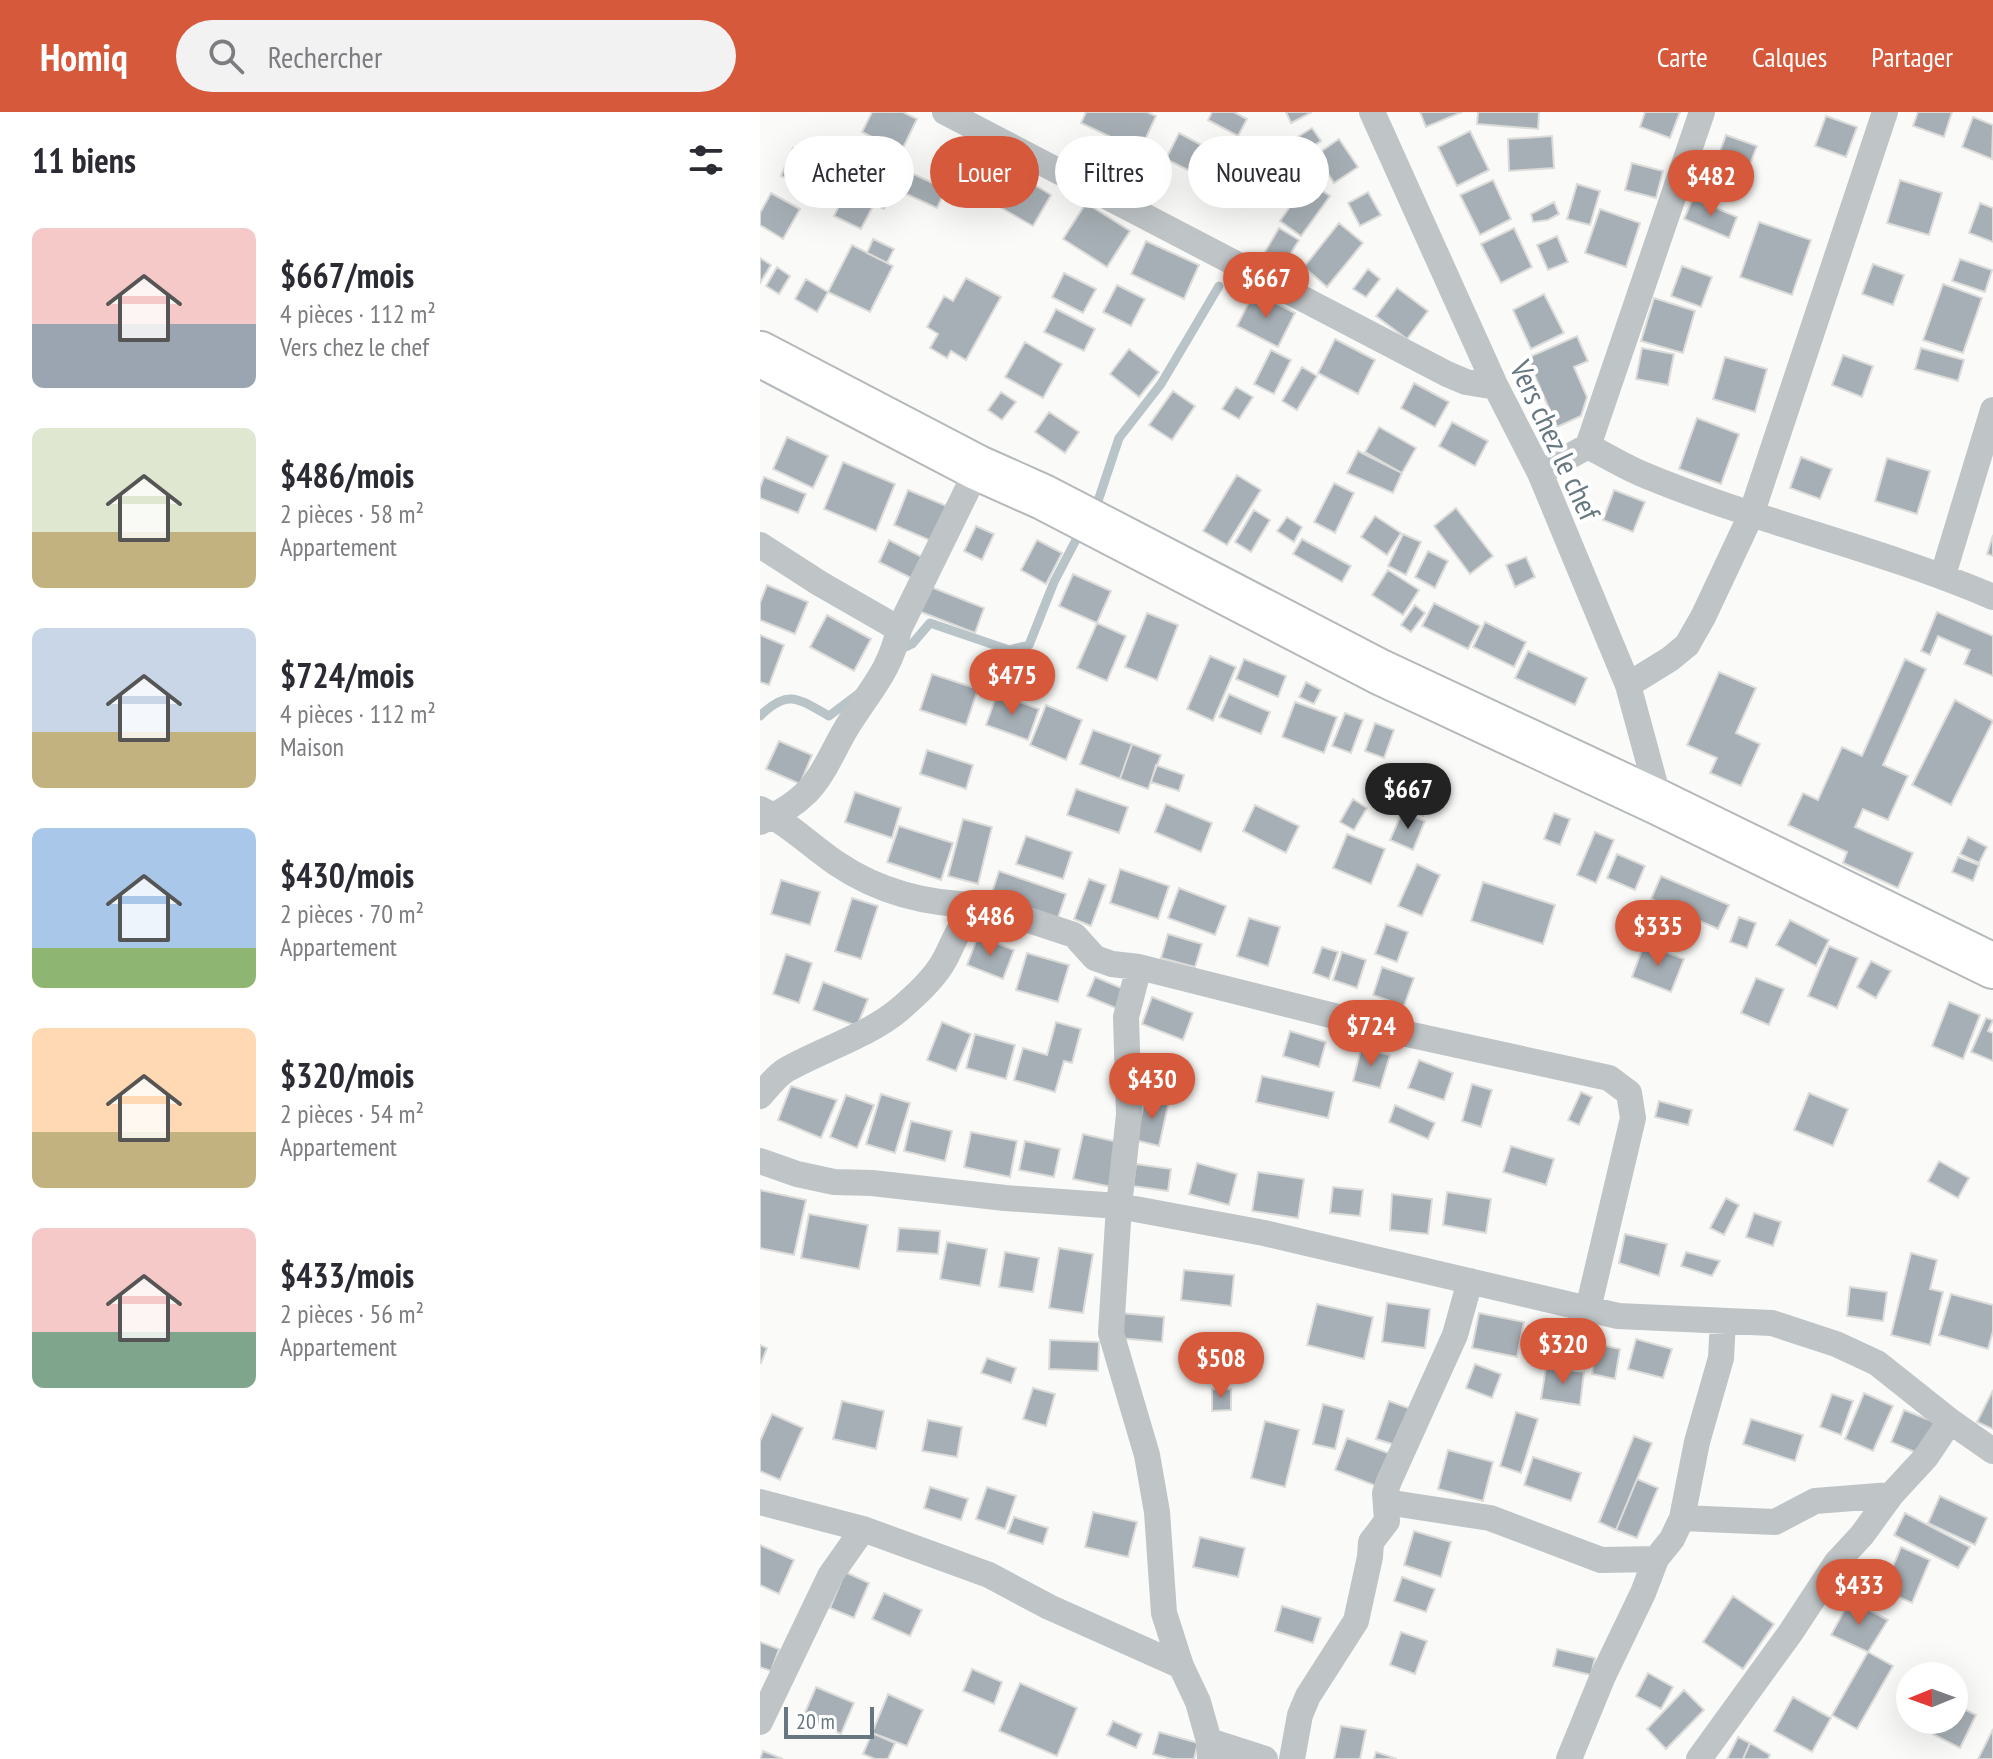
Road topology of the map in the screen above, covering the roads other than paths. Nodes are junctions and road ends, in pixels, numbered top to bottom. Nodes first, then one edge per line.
1 (945, 112) edge
2 (1372, 112) edge
3 (1702, 112) edge
4 (1885, 112) edge
5 (760, 354) edge
6 (1496, 387) junction
7 (1993, 410) edge
8 (1588, 446) junction
9 (978, 468) junction
10 (1540, 473) junction
11 (1751, 515) junction
12 (760, 545) edge
13 (1943, 575) junction
14 (1993, 597) edge
15 (899, 629) junction
16 (1628, 685) junction
17 (1660, 803) junction
18 (765, 816) edge
19 (983, 905) junction
20 (1993, 966) edge
21 (1139, 967) junction
22 (760, 1096) edge
23 (760, 1161) edge
24 (1119, 1206) junction
25 (1470, 1281) junction
26 (1588, 1309) junction
27 (1723, 1321) junction
28 (1950, 1421) junction
29 (1993, 1451) edge
30 (1891, 1495) junction
31 (760, 1502) edge
32 (1386, 1502) junction
33 (1682, 1518) junction
34 (863, 1529) junction
35 (1656, 1559) junction
36 (1181, 1666) junction
37 (760, 1722) edge
38 (1210, 1750) edge
39 (1265, 1759) edge
40 (1292, 1759) edge
41 (1569, 1759) edge
42 (1699, 1759) edge

1 - 6 street
2 - 6 street, Vers chez le chef
3 - 8 street
4 - 11 street
5 - 9 highway
6 - 10 street, Vers chez le chef
7 - 13 street
8 - 10 street
8 - 11 street
9 - 15 street
9 - 17 highway
10 - 16 street, Vers chez le chef
11 - 13 street
11 - 16 street
12 - 15 street
13 - 14 street
15 - 18 street
16 - 17 street, Vers chez le chef
17 - 20 highway
18 - 19 street
19 - 21 street
19 - 22 street
21 - 24 street
21 - 26 street
23 - 24 street
24 - 25 street
24 - 36 street
25 - 26 street
25 - 32 street
26 - 27 street
27 - 28 street
27 - 33 street
28 - 29 street
28 - 30 street
30 - 33 street
30 - 42 street
31 - 34 street
32 - 35 street
32 - 40 street
33 - 35 street
34 - 36 street
34 - 37 street
35 - 41 street
36 - 38 street
38 - 39 street

